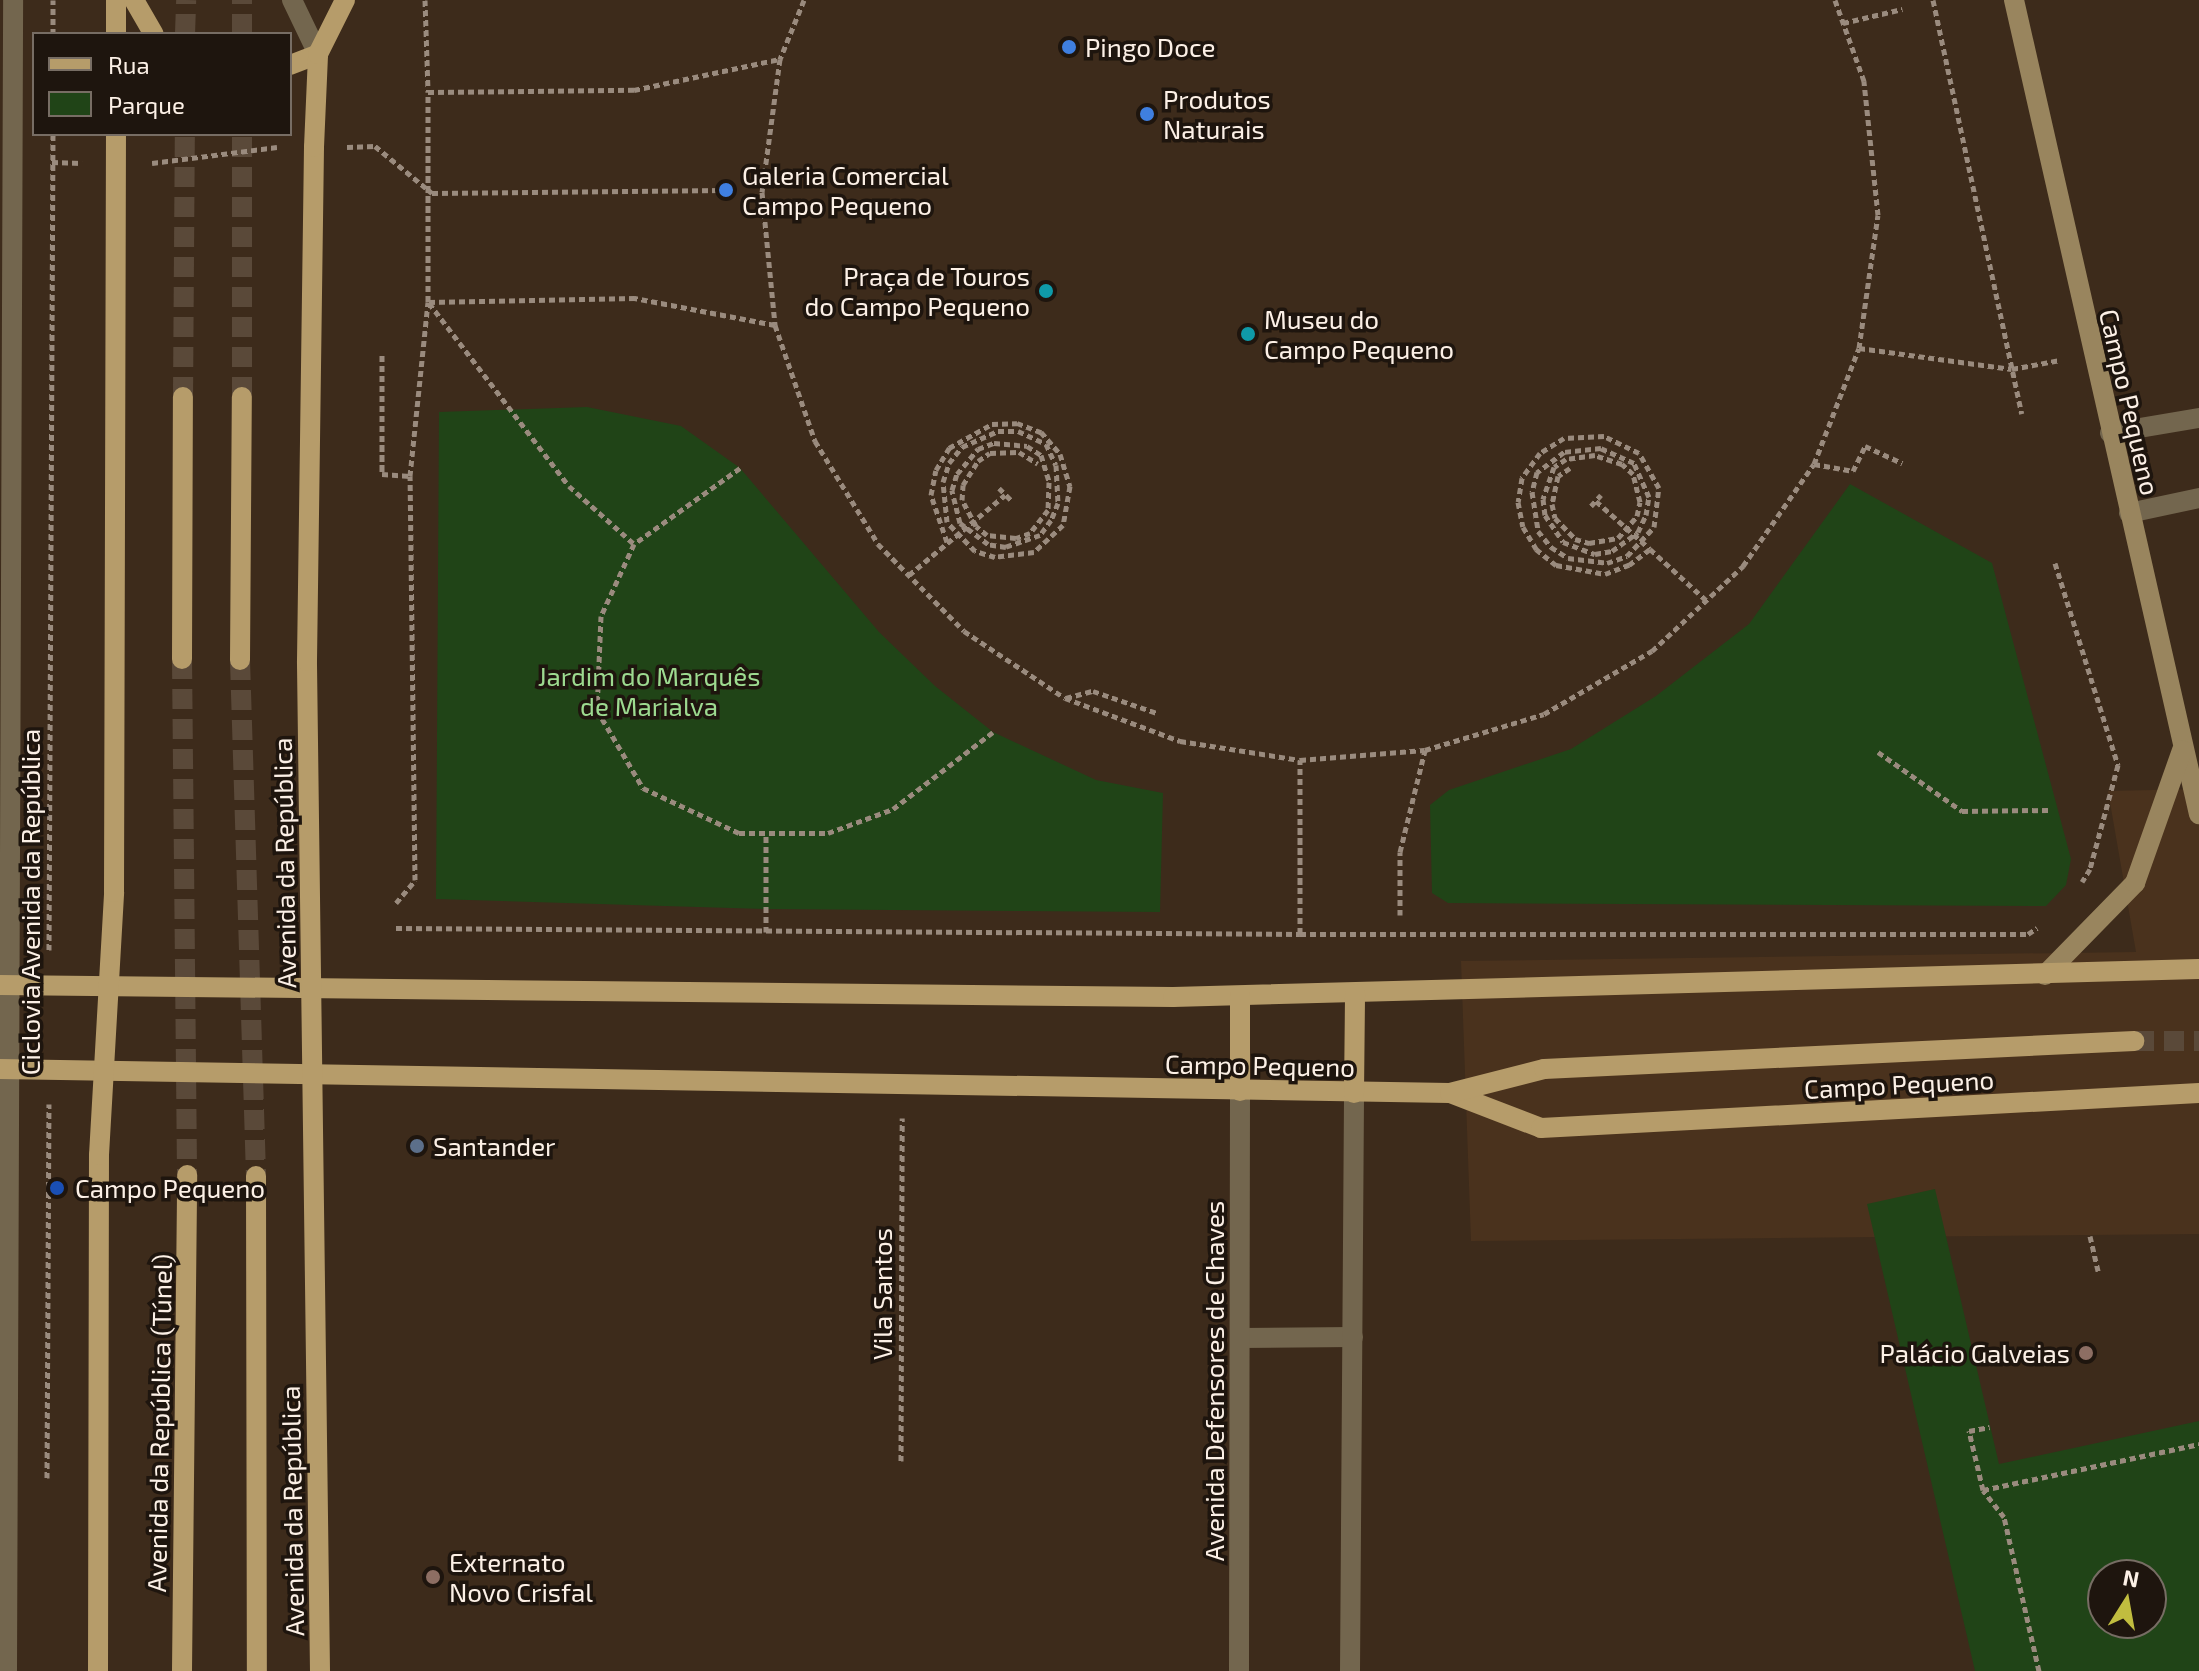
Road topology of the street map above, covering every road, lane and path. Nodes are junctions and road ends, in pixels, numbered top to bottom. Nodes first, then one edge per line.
1 (13, 0) edge
2 (53, 0) edge
3 (116, 0) edge
4 (134, 0) edge
5 (292, 0) edge
6 (345, 0) edge
7 (425, 0) edge
8 (804, 0) edge
9 (1835, 0) edge
10 (1933, 0) edge
11 (2014, 0) edge
12 (1902, 9) dead end
13 (1843, 23) junction
14 (53, 32) edge
15 (116, 32) edge
16 (153, 32) edge
17 (318, 54) junction
18 (780, 59) junction
19 (292, 64) edge
20 (428, 92) junction
21 (53, 136) edge
22 (116, 136) edge
23 (314, 147) junction
24 (12, 162) junction
25 (53, 162) junction
26 (115, 163) junction
27 (726, 190) dead end
28 (432, 193) junction
29 (6, 239) edge
30 (428, 302) junction
31 (775, 325) junction
32 (1859, 348) junction
33 (382, 355) dead end
34 (2092, 355) junction
35 (2012, 369) junction
36 (183, 397) tunnel mouth
37 (242, 397) tunnel mouth
38 (2022, 414) dead end
39 (2199, 418) edge
40 (2110, 433) junction
41 (1902, 463) dead end
42 (1038, 464) dead end
43 (1814, 464) junction
44 (740, 468) dead end
45 (1570, 468) dead end
46 (410, 476) junction
47 (999, 488) dead end
48 (1005, 495) junction
49 (1601, 495) dead end
50 (2199, 498) edge
51 (1011, 500) dead end
52 (1596, 501) junction
53 (1591, 506) dead end
54 (2129, 513) junction
55 (947, 542) dead end
56 (634, 544) junction
57 (1650, 549) junction
58 (2055, 563) dead end
59 (909, 575) junction
60 (1707, 601) junction
61 (182, 659) tunnel mouth
62 (240, 660) tunnel mouth
63 (1065, 698) junction
64 (1157, 713) dead end
65 (993, 732) dead end
66 (1425, 750) junction
67 (2182, 750) junction
68 (1878, 752) dead end
69 (1300, 760) junction
70 (2048, 810) dead end
71 (2199, 814) edge
72 (766, 833) junction
73 (2075, 892) dead end
74 (396, 903) dead end
75 (1400, 915) dead end
76 (2050, 921) dead end
77 (396, 928) dead end
78 (766, 932) junction
79 (1300, 934) junction
80 (2199, 969) edge
81 (2045, 975) junction
82 (5, 985) edge
83 (49, 986) junction
84 (109, 987) junction
85 (312, 990) junction
86 (1355, 994) junction
87 (1240, 996) junction
88 (2134, 1041) tunnel mouth
89 (5, 1069) edge
90 (49, 1070) junction
91 (104, 1070) junction
92 (313, 1071) junction
93 (1240, 1091) junction
94 (1354, 1093) junction
95 (1450, 1093) junction
96 (2199, 1093) edge
97 (902, 1127) dead end
98 (187, 1175) tunnel mouth
99 (256, 1176) tunnel mouth
100 (2090, 1236) dead end
101 (2098, 1271) dead end
102 (1353, 1337) junction
103 (1240, 1338) junction
104 (1990, 1427) dead end
105 (2199, 1444) edge
106 (901, 1461) dead end
107 (1983, 1490) junction
108 (47, 1496) dead end
109 (7, 1671) edge
110 (98, 1671) edge
111 (182, 1671) edge
112 (257, 1671) edge
113 (320, 1671) edge
114 (1239, 1671) edge
115 (1350, 1671) edge
116 (2039, 1671) edge

1 - 24 street
2 - 14 path
3 - 15 main road
4 - 16 main road
5 - 17 street, Avenida da República
6 - 17 main road, Avenida da República
7 - 20 path
8 - 18 path
9 - 13 path
10 - 35 path
11 - 34 street, Campo Pequeno
12 - 13 path
13 - 32 path
17 - 19 main road
17 - 23 main road, Avenida da República
18 - 20 path
18 - 31 path
20 - 28 path
21 - 25 path, Ciclovia Avenida da República
22 - 26 main road
23 - 26 path
23 - 28 path
23 - 85 main road, Avenida da República
24 - 25 path
24 - 29 street
25 - 26 path
25 - 83 path, Ciclovia Avenida da República
26 - 84 main road
27 - 28 path
28 - 30 path
29 - 82 street
30 - 31 path
30 - 46 path
30 - 56 path
31 - 59 path
32 - 35 path
32 - 43 path
33 - 46 path
34 - 35 path
34 - 40 street, Campo Pequeno
35 - 38 path
36 - 61 main road
37 - 62 main road
39 - 40 street
40 - 54 street, Campo Pequeno
41 - 43 path
42 - 55 path
43 - 60 path
44 - 56 path
45 - 57 path
46 - 74 path
47 - 48 path
48 - 51 path
48 - 59 path, bridge
49 - 52 path
50 - 54 street
52 - 53 path
52 - 57 path, bridge
54 - 67 street, Campo Pequeno
56 - 72 path
57 - 60 path
58 - 73 path
59 - 63 path
60 - 66 path
63 - 64 path
63 - 69 path
65 - 72 path
66 - 69 path
66 - 75 path
67 - 71 street, Campo Pequeno
67 - 81 street
68 - 70 path
69 - 79 path
72 - 78 path
76 - 79 path
77 - 78 path
78 - 79 path
80 - 81 main road
81 - 86 main road
82 - 83 main road
82 - 89 street
83 - 84 main road
84 - 85 main road
84 - 91 main road
85 - 87 main road
85 - 92 main road, Avenida da República
86 - 87 main road
86 - 94 main road
87 - 93 main road
88 - 95 main road
89 - 90 main road, Campo Pequeno
89 - 109 street
90 - 91 main road, Campo Pequeno
90 - 108 path, Ciclovia Avenida da República
91 - 92 main road, Campo Pequeno
91 - 110 main road
92 - 93 main road, Campo Pequeno
92 - 113 main road, Avenida da República
93 - 94 main road, Campo Pequeno
93 - 103 street, Avenida Defensores de Chaves
94 - 95 main road, Campo Pequeno
94 - 102 street
95 - 96 main road, Campo Pequeno
97 - 106 path, Vila Santos
98 - 111 main road, Avenida da República (Túnel)
99 - 112 main road
100 - 101 path
102 - 103 street
102 - 115 street
103 - 114 street, Avenida Defensores de Chaves
104 - 107 path
105 - 107 path
107 - 116 path

